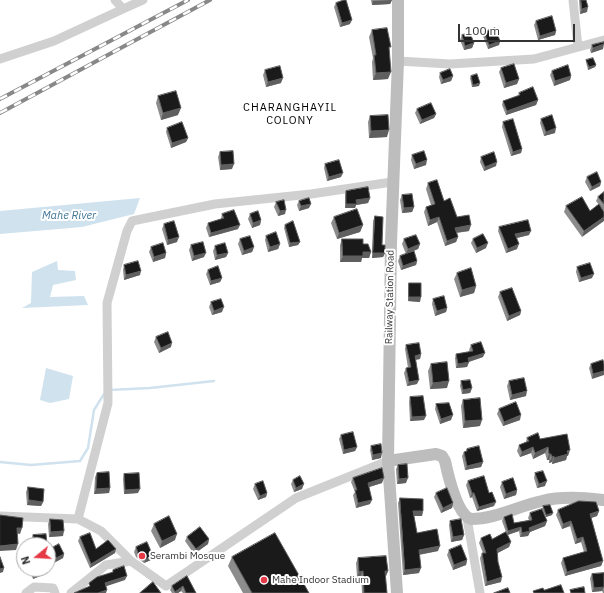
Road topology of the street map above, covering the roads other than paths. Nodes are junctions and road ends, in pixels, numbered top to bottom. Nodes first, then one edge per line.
1 (115, 0) edge
2 (143, 0) edge
3 (398, 0) edge
4 (573, 0) edge
5 (123, 9) junction
6 (604, 40) edge
7 (578, 47) junction
8 (0, 59) edge
9 (398, 61) junction
10 (392, 182) junction
11 (388, 461) junction
12 (604, 500) edge
13 (0, 516) edge
14 (467, 518) junction
15 (78, 519) junction
16 (130, 561) junction
17 (167, 589) edge
18 (26, 593) edge
19 (55, 593) edge
20 (71, 593) edge
21 (397, 593) edge
22 (480, 593) edge

1 - 5 street
2 - 5 street
3 - 9 street, Railway Station Road
4 - 7 street
5 - 8 street
6 - 7 street
7 - 9 street
9 - 10 street, Railway Station Road
10 - 11 street, Railway Station Road
10 - 15 street
11 - 14 street
11 - 17 street
11 - 21 street, Railway Station Road
12 - 14 street
13 - 15 street
14 - 22 street
15 - 16 street
16 - 17 street
16 - 20 street
18 - 19 street

